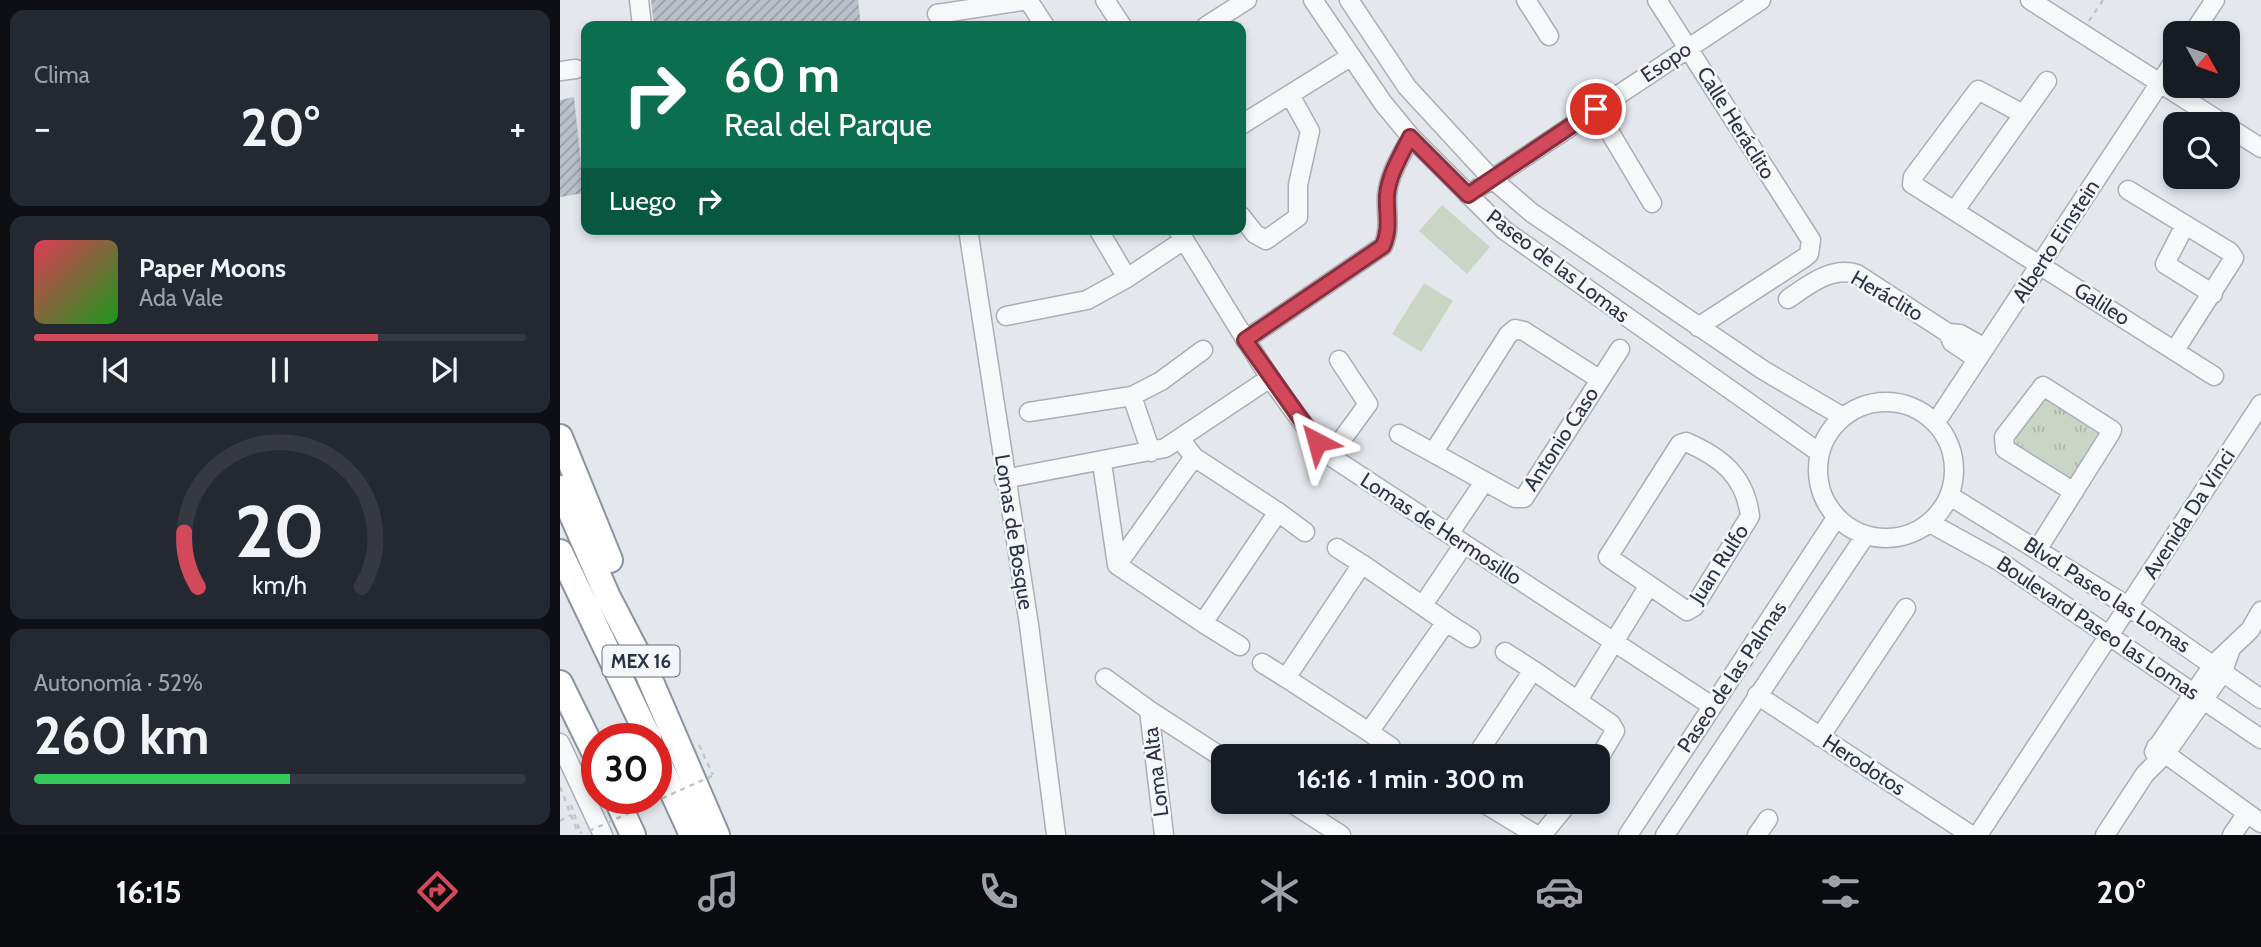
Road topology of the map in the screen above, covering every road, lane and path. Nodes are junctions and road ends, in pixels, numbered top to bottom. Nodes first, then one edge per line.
1 (639, 0) edge
2 (1028, 0) edge
3 (1105, 0) edge
4 (1314, 0) edge
5 (1349, 0) edge
6 (1526, 0) edge
7 (1657, 0) edge
8 (1760, 0) edge
9 (2030, 0) edge
10 (2103, 0) edge
11 (2215, 0) edge
12 (1237, 2) edge
13 (937, 14) edge
14 (641, 21) edge
15 (1042, 21) edge
16 (1119, 21) edge
17 (1212, 21) edge
18 (2201, 21) edge
19 (2080, 34) junction
20 (1549, 36) dead end
21 (1688, 47) junction
22 (1350, 57) junction
23 (2163, 78) edge
24 (2047, 81) dead end
25 (2159, 84) junction
26 (1290, 95) junction
27 (1596, 109) junction
28 (2204, 112) edge
29 (2023, 114) junction
30 (1246, 122) edge
31 (2240, 135) edge
32 (1410, 137) junction
33 (2261, 148) edge
34 (1490, 177) junction
35 (2127, 190) dead end
36 (1468, 195) junction
37 (1652, 203) dead end
38 (1955, 210) junction
39 (1246, 222) edge
40 (2185, 225) junction
41 (969, 235) edge
42 (1102, 235) edge
43 (1180, 235) edge
44 (2040, 264) junction
45 (1127, 278) junction
46 (2213, 294) junction
47 (1788, 299) dead end
48 (1674, 312) junction
49 (1006, 316) dead end
50 (1698, 327) junction
51 (1658, 339) junction
52 (1245, 340) junction
53 (1620, 349) dead end
54 (1203, 350) dead end
55 (2175, 350) junction
56 (1981, 354) junction
57 (1339, 360) dead end
58 (2214, 376) dead end
59 (1270, 377) junction
60 (1599, 379) junction
61 (1132, 396) junction
62 (2261, 404) edge
63 (1029, 412) dead end
64 (1843, 417) junction
65 (1936, 422) junction
66 (1399, 434) dead end
67 (560, 438) edge
68 (1181, 440) junction
69 (1151, 452) junction
70 (1433, 453) junction
71 (1820, 453) junction
72 (1330, 456) junction
73 (1194, 457) junction
74 (1102, 463) junction
75 (1004, 480) junction
76 (1484, 482) junction
77 (560, 488) edge
78 (2074, 492) junction
79 (1951, 496) junction
80 (1278, 512) junction
81 (1836, 518) junction
82 (1930, 523) junction
83 (1306, 532) dead end
84 (1449, 534) junction
85 (1865, 536) junction
86 (1464, 544) junction
87 (1337, 548) dead end
88 (2037, 550) junction
89 (560, 552) edge
90 (1362, 564) junction
91 (1117, 565) junction
92 (1648, 587) junction
93 (1423, 605) junction
94 (2129, 607) junction
95 (1906, 608) dead end
96 (2261, 611) edge
97 (1446, 622) junction
98 (1203, 623) junction
99 (2255, 628) edge
100 (2110, 635) junction
101 (1471, 638) dead end
102 (1614, 641) junction
103 (1240, 646) dead end
104 (1505, 652) dead end
105 (1262, 663) dead end
106 (2218, 668) junction
107 (646, 670) junction
108 (1533, 670) junction
109 (1105, 678) dead end
110 (1286, 678) junction
111 (560, 683) edge
112 (1758, 695) junction
113 (2198, 695) junction
114 (2261, 699) edge
115 (1578, 700) junction
116 (1712, 706) junction
117 (1149, 710) junction
118 (642, 723) edge
119 (581, 726) edge
120 (1370, 732) junction
121 (1820, 737) junction
122 (2261, 739) edge
123 (560, 743) edge
124 (1387, 744) edge
125 (1484, 744) edge
126 (1607, 744) edge
127 (1211, 750) edge
128 (2161, 750) junction
129 (712, 776) dead end
130 (560, 787) edge
131 (672, 791) edge
132 (623, 814) edge
133 (1309, 814) edge
134 (1502, 814) edge
135 (1559, 814) edge
136 (571, 815) junction
137 (2254, 818) edge
138 (1768, 819) dead end
139 (560, 821) edge
140 (582, 833) dead end
141 (596, 833) edge
142 (633, 835) edge
143 (692, 835) edge
144 (717, 835) edge
145 (1056, 835) edge
146 (1164, 835) edge
147 (1341, 835) edge
148 (1536, 835) edge
149 (1542, 835) edge
150 (1628, 835) edge
151 (1665, 835) edge
152 (1757, 835) edge
153 (1971, 835) edge
154 (1978, 835) edge
155 (2105, 835) edge
156 (2232, 835) edge

1 - 14 street
2 - 13 street
2 - 15 street
3 - 16 street
4 - 22 street, Paseo de las Lomas
5 - 34 street, Paseo de las Lomas
6 - 20 street
7 - 21 street, Calle Heráclito
8 - 21 street, Esopo
9 - 19 street
10 - 19 path
11 - 18 street
12 - 17 street
19 - 25 street
21 - 27 street, Esopo
21 - 50 street, Calle Heráclito
22 - 26 street
22 - 32 street, Paseo de las Lomas
23 - 25 street, Alberto Einstein
24 - 29 street
25 - 28 street
25 - 44 street, Alberto Einstein
26 - 30 street
26 - 39 street
27 - 34 street, Esopo
27 - 37 street
29 - 38 street
29 - 38 street, Galileo
31 - 33 street
32 - 36 street, Paseo de las Lomas
32 - 52 street
34 - 36 street, Esopo
34 - 48 street, Paseo de las Lomas
35 - 40 street
36 - 51 street, Paseo de las Lomas
38 - 44 street, Galileo
40 - 46 street
40 - 46 street
41 - 75 street, Lomas de Bosque
42 - 45 street
43 - 45 street
43 - 52 street, Lomas de Hermosillo
44 - 55 street, Galileo
44 - 56 street, Alberto Einstein
45 - 49 street
46 - 55 street
47 - 56 street, Heráclito
48 - 50 street, Paseo de las Lomas
48 - 51 street
50 - 64 street, Paseo de las Lomas
51 - 71 street, Paseo de las Lomas
52 - 59 street, Lomas de Hermosillo
53 - 60 street, Antonio Caso
54 - 61 street
55 - 58 street, Galileo
56 - 65 street, Alberto Einstein
57 - 72 street
59 - 68 street
59 - 72 street, Lomas de Hermosillo
60 - 70 street, Antonio Caso
60 - 76 street, Antonio Caso
61 - 63 street
61 - 69 street
62 - 94 street, Avenida Da Vinci
64 - 65 street
64 - 71 street
65 - 79 street
66 - 70 street, Antonio Caso
67 - 107 highway
68 - 69 street
68 - 73 street
69 - 74 street
70 - 76 street, Antonio Caso
71 - 81 street
72 - 84 street, Lomas de Hermosillo
73 - 80 street
73 - 91 street
74 - 75 street
74 - 91 street
75 - 145 street, Lomas de Bosque
76 - 84 street
77 - 107 highway, MEX 16
78 - 78 street
78 - 88 street
79 - 82 street
79 - 88 street, Blvd. Paseo las Lomas
80 - 83 street
80 - 98 street
81 - 85 street
81 - 116 street, Paseo de las Palmas
82 - 85 street
82 - 100 street, Boulevard Paseo las Lomas
84 - 86 street, Lomas de Hermosillo
85 - 112 street, Paseo de las Palmas
86 - 93 street
86 - 102 street, Lomas de Hermosillo
87 - 90 street
88 - 94 street, Blvd. Paseo las Lomas
89 - 118 highway
90 - 93 street
90 - 110 street
91 - 98 street
92 - 92 street, Juan Rulfo
92 - 102 street
93 - 97 street
94 - 100 street, Avenida Da Vinci
94 - 106 street, Blvd. Paseo las Lomas
95 - 121 street
96 - 99 street
97 - 101 street
97 - 120 street
98 - 103 street
99 - 106 street
100 - 113 street, Boulevard Paseo las Lomas
100 - 154 street, Avenida Da Vinci
102 - 115 street
102 - 116 street, Lomas de Hermosillo
104 - 108 street
105 - 110 street
106 - 113 street
106 - 114 street, Blvd. Paseo las Lomas
107 - 144 highway, MEX 16
108 - 115 street
108 - 125 street
109 - 117 street, Loma Alta
110 - 120 street
111 - 119 highway
112 - 121 street, Herodotos
112 - 151 street, Paseo de las Palmas
113 - 122 street, Boulevard Paseo las Lomas
113 - 128 street
115 - 126 street
116 - 150 street, Paseo de las Palmas
117 - 127 street, Loma Alta
117 - 146 street, Loma Alta
120 - 124 street
121 - 153 street, Herodotos
123 - 141 street
128 - 137 street
128 - 155 street
129 - 141 path, bridge
130 - 136 path
131 - 143 highway
132 - 142 highway
133 - 147 street
134 - 148 street
135 - 149 street
136 - 139 path
136 - 140 path
137 - 156 street
138 - 152 street

